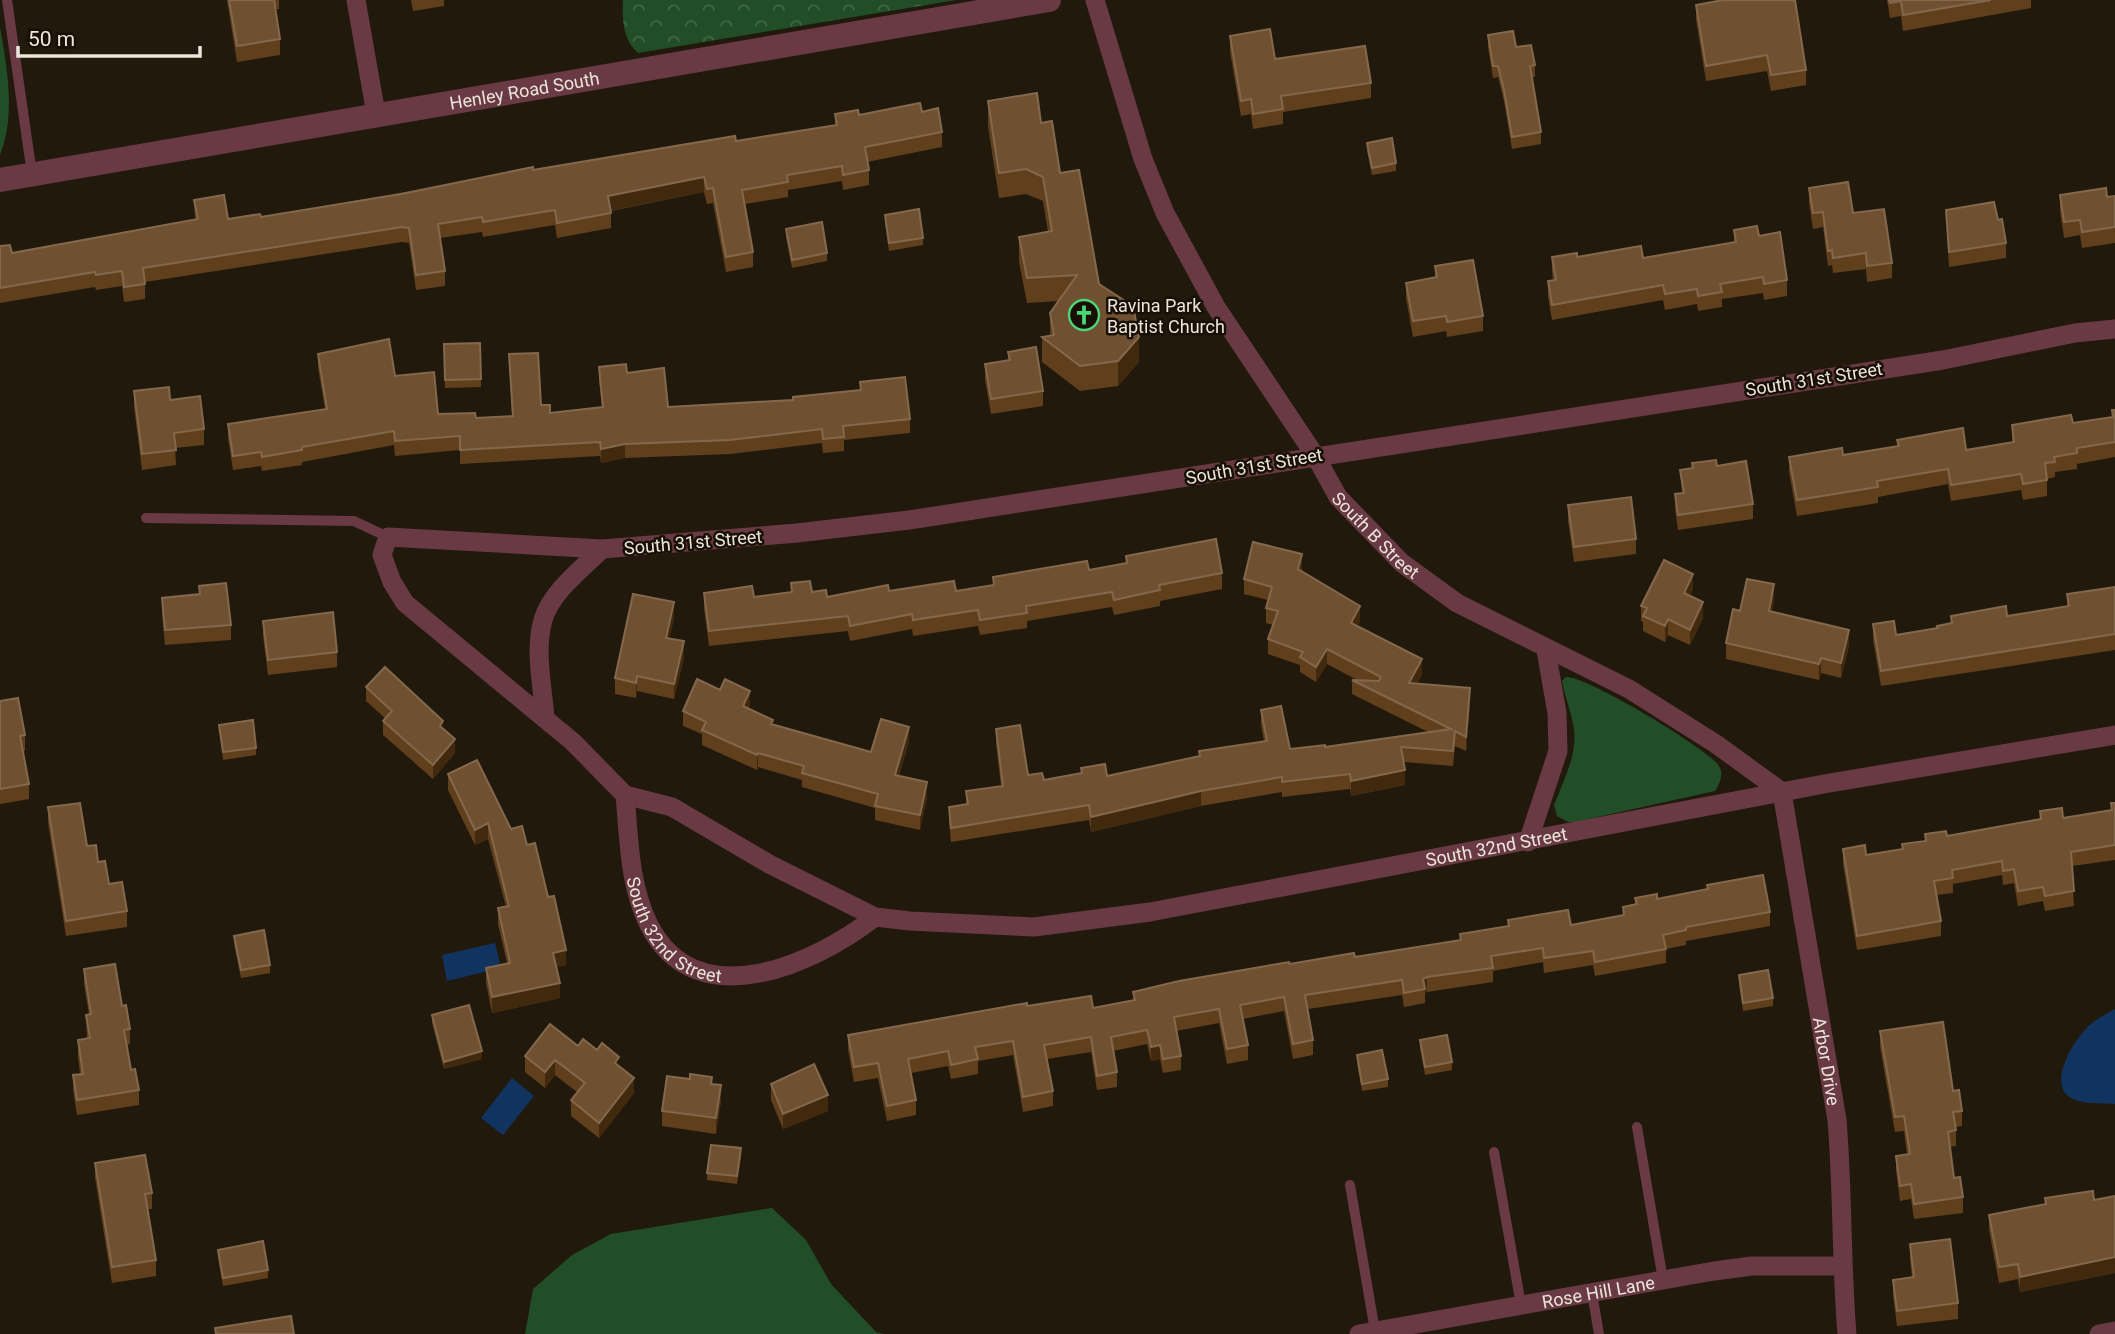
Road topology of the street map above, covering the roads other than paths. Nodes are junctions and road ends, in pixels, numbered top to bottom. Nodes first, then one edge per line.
1 (7, 0) edge
2 (356, 0) edge
3 (1049, 0) edge
4 (1095, 0) edge
5 (376, 114) junction
6 (32, 174) junction
7 (0, 180) edge
8 (2115, 329) edge
9 (1316, 457) junction
10 (146, 518) dead end
11 (388, 537) junction
12 (602, 549) junction
13 (1546, 650) junction
14 (545, 719) junction
15 (2115, 735) edge
16 (1782, 792) junction
17 (625, 795) junction
18 (1528, 842) junction
19 (875, 917) junction
20 (1637, 1127) dead end
21 (1494, 1152) dead end
22 (1350, 1185) dead end
23 (1841, 1266) junction
24 (1663, 1280) junction
25 (1592, 1293) junction
26 (1521, 1305) junction
27 (1447, 1326) edge
28 (2115, 1331) edge
29 (1367, 1333) edge
30 (1599, 1334) edge
31 (1847, 1334) edge
32 (2099, 1334) edge

1 - 6 lane
2 - 5 street
3 - 5 street, Henley Road South
4 - 9 street, South B Street
5 - 6 street, Henley Road South
6 - 7 street, Henley Road South
8 - 9 street, South 31st Street
9 - 12 street, South 31st Street
9 - 13 street, South B Street
10 - 11 lane
11 - 12 street, South 31st Street
11 - 14 street, South 32nd Street
12 - 14 street
13 - 16 street, South B Street
13 - 18 street
14 - 17 street, South 32nd Street
15 - 16 street, South 32nd Street
16 - 18 street, South 32nd Street
16 - 23 street, Arbor Drive
17 - 19 street, South 32nd Street
17 - 19 street, South 32nd Street
18 - 19 street, South 32nd Street
20 - 24 lane
21 - 26 lane
22 - 29 lane
23 - 24 street, Rose Hill Lane
23 - 31 street, Arbor Drive
24 - 25 street, Rose Hill Lane
25 - 26 street, Rose Hill Lane
25 - 30 lane
26 - 27 street, Rose Hill Lane
27 - 29 street, Rose Hill Lane
28 - 32 street

